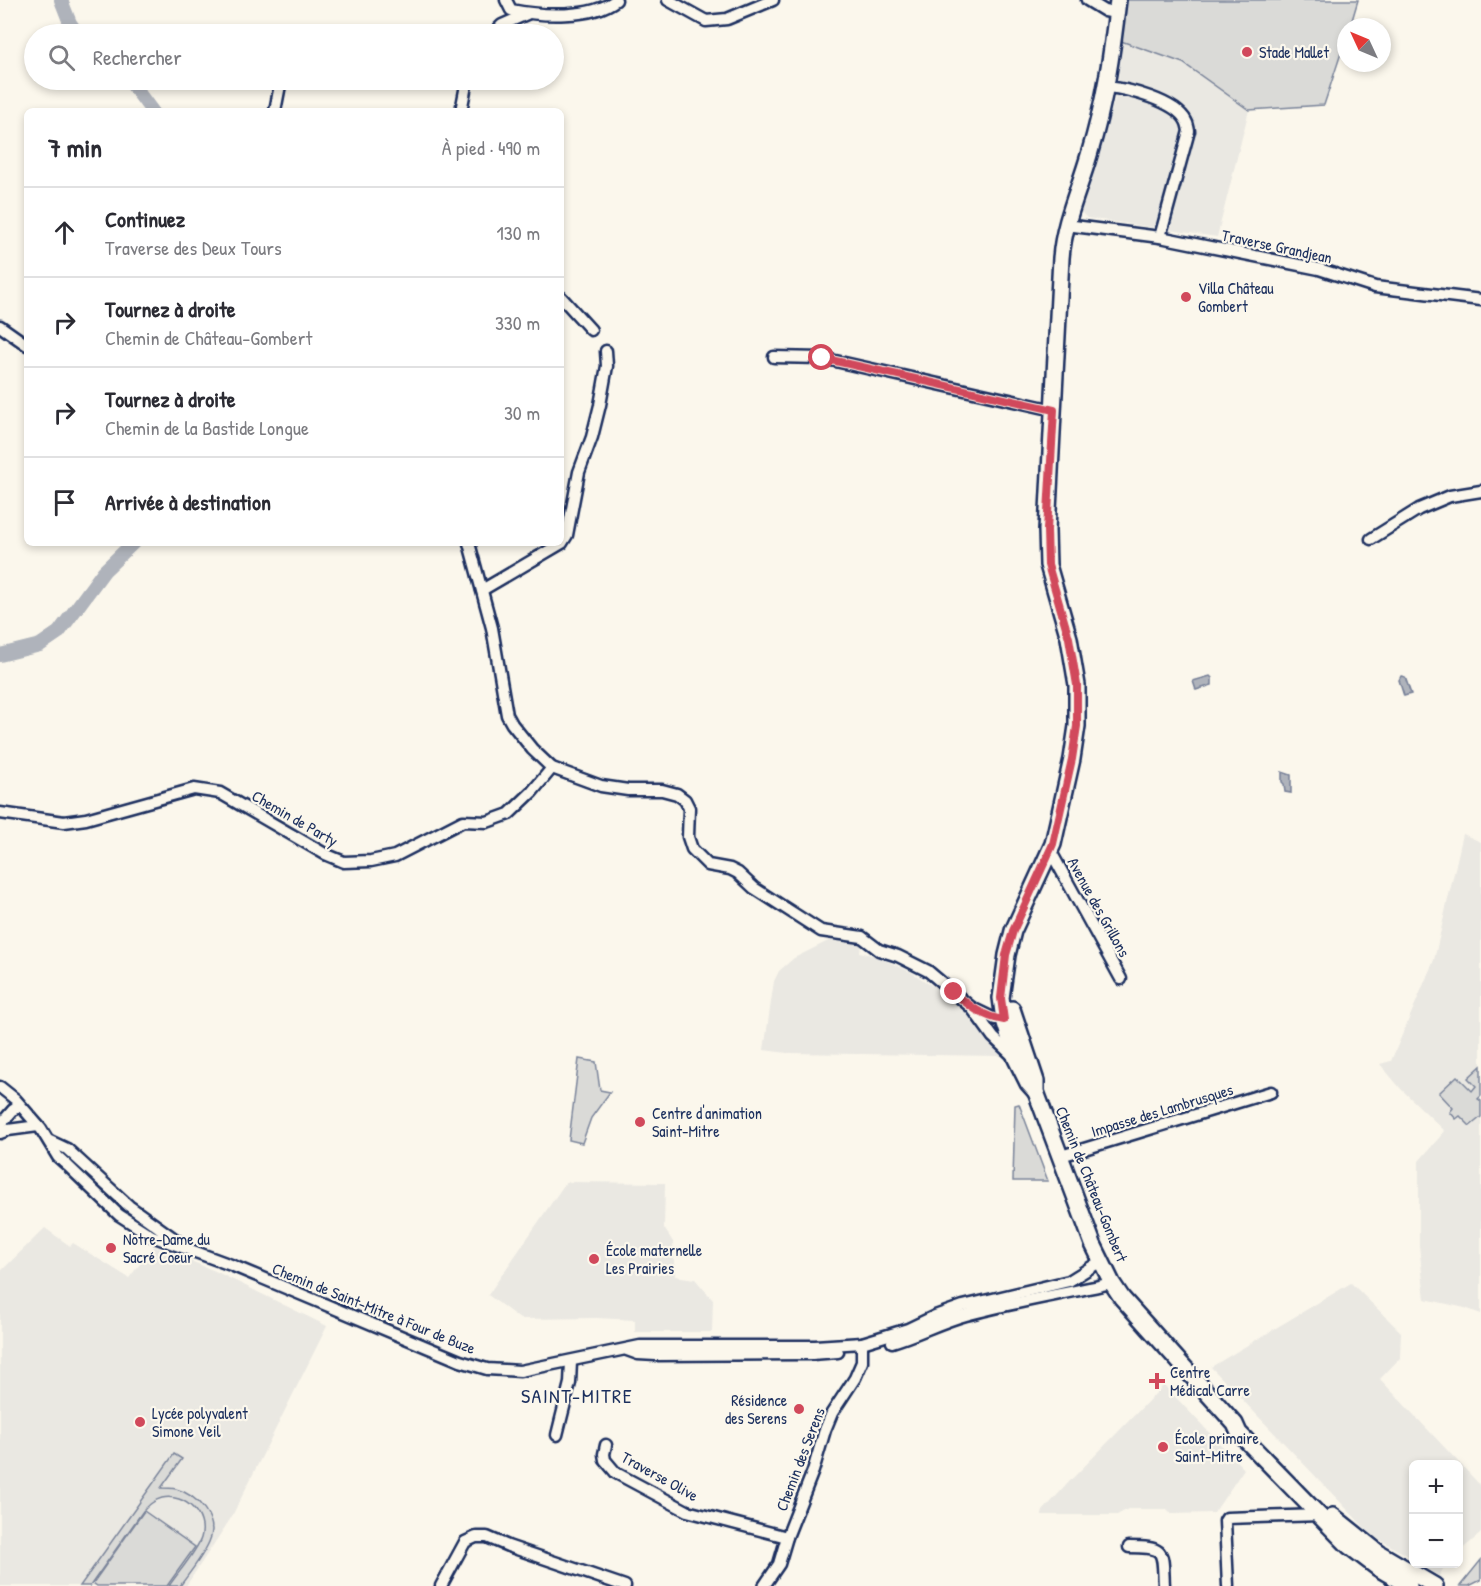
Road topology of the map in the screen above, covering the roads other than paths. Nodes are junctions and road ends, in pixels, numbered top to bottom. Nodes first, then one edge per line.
1 (506, 0) edge
2 (616, 0) edge
3 (668, 0) edge
4 (773, 0) edge
5 (1087, 0) edge
6 (1117, 7) edge
7 (528, 14) junction
8 (504, 24) edge
9 (1107, 87) junction
10 (279, 90) edge
11 (465, 90) edge
12 (276, 108) edge
13 (462, 108) edge
14 (1066, 225) junction
15 (1160, 237) junction
16 (564, 300) edge
17 (1481, 300) edge
18 (0, 326) edge
19 (591, 330) dead end
20 (24, 343) edge
21 (606, 351) dead end
22 (774, 357) dead end
23 (1054, 410) junction
24 (1481, 491) edge
25 (1371, 539) dead end
26 (564, 540) edge
27 (470, 546) edge
28 (557, 546) edge
29 (482, 590) junction
30 (552, 768) junction
31 (0, 813) edge
32 (1050, 850) junction
33 (1121, 979) dead end
34 (972, 1008) junction
35 (1009, 1019) junction
36 (1022, 1058) junction
37 (0, 1087) edge
38 (1271, 1092) dead end
39 (20, 1106) junction
40 (0, 1125) edge
41 (38, 1126) junction
42 (0, 1133) edge
43 (1060, 1156) junction
44 (1101, 1261) junction
45 (1112, 1283) junction
46 (936, 1320) junction
47 (863, 1346) junction
48 (571, 1362) junction
49 (557, 1435) dead end
50 (606, 1446) dead end
51 (1325, 1515) junction
52 (787, 1537) junction
53 (1129, 1547) dead end
54 (617, 1585) edge
55 (441, 1586) edge
56 (764, 1586) edge
57 (1164, 1586) edge
58 (1228, 1586) edge
59 (1409, 1586) edge
60 (1435, 1586) edge

1 - 7 street
2 - 7 street
3 - 4 street
5 - 6 street
6 - 9 street, Chemin de Château-Gombert
7 - 8 street
9 - 14 street, Chemin de Château-Gombert
9 - 15 street
10 - 12 street
11 - 13 street
14 - 15 street, Traverse Grandjean
14 - 23 street, Chemin de Château-Gombert
15 - 17 street, Traverse Grandjean
16 - 19 street
18 - 20 street
21 - 26 street
22 - 23 street
23 - 32 street, Chemin de Château-Gombert
24 - 25 street
27 - 29 street
28 - 29 street
29 - 30 street
30 - 31 street, Chemin de Party
30 - 34 street
32 - 33 street, Avenue des Grillons
32 - 35 street, Chemin de Château-Gombert
34 - 35 street
34 - 36 street
35 - 36 street, Chemin de Château-Gombert
36 - 43 street, Chemin de Château-Gombert
37 - 39 street, Chemin de Saint-Mitre à Four de Buze
38 - 43 street, Impasse des Lambrusques
39 - 40 street
39 - 41 street, Chemin de Saint-Mitre à Four de Buze
41 - 42 street
41 - 48 street, Chemin de Saint-Mitre à Four de Buze
43 - 44 street, Chemin de Château-Gombert
44 - 45 street, Chemin de Château-Gombert
44 - 46 street, Chemin de Saint-Mitre à Four de Buze
45 - 46 street, Chemin de Saint-Mitre à Four de Buze
45 - 51 street, Chemin de Château-Gombert
46 - 47 street, Chemin de Saint-Mitre à Four de Buze
47 - 48 street, Chemin de Saint-Mitre à Four de Buze
47 - 52 street, Chemin des Serens
48 - 49 street
50 - 52 street, Traverse Olive
51 - 58 street
51 - 59 street, Chemin de Château-Gombert
51 - 60 street, Chemin de Château-Gombert
52 - 56 street, Chemin des Serens
53 - 57 street
54 - 55 street

